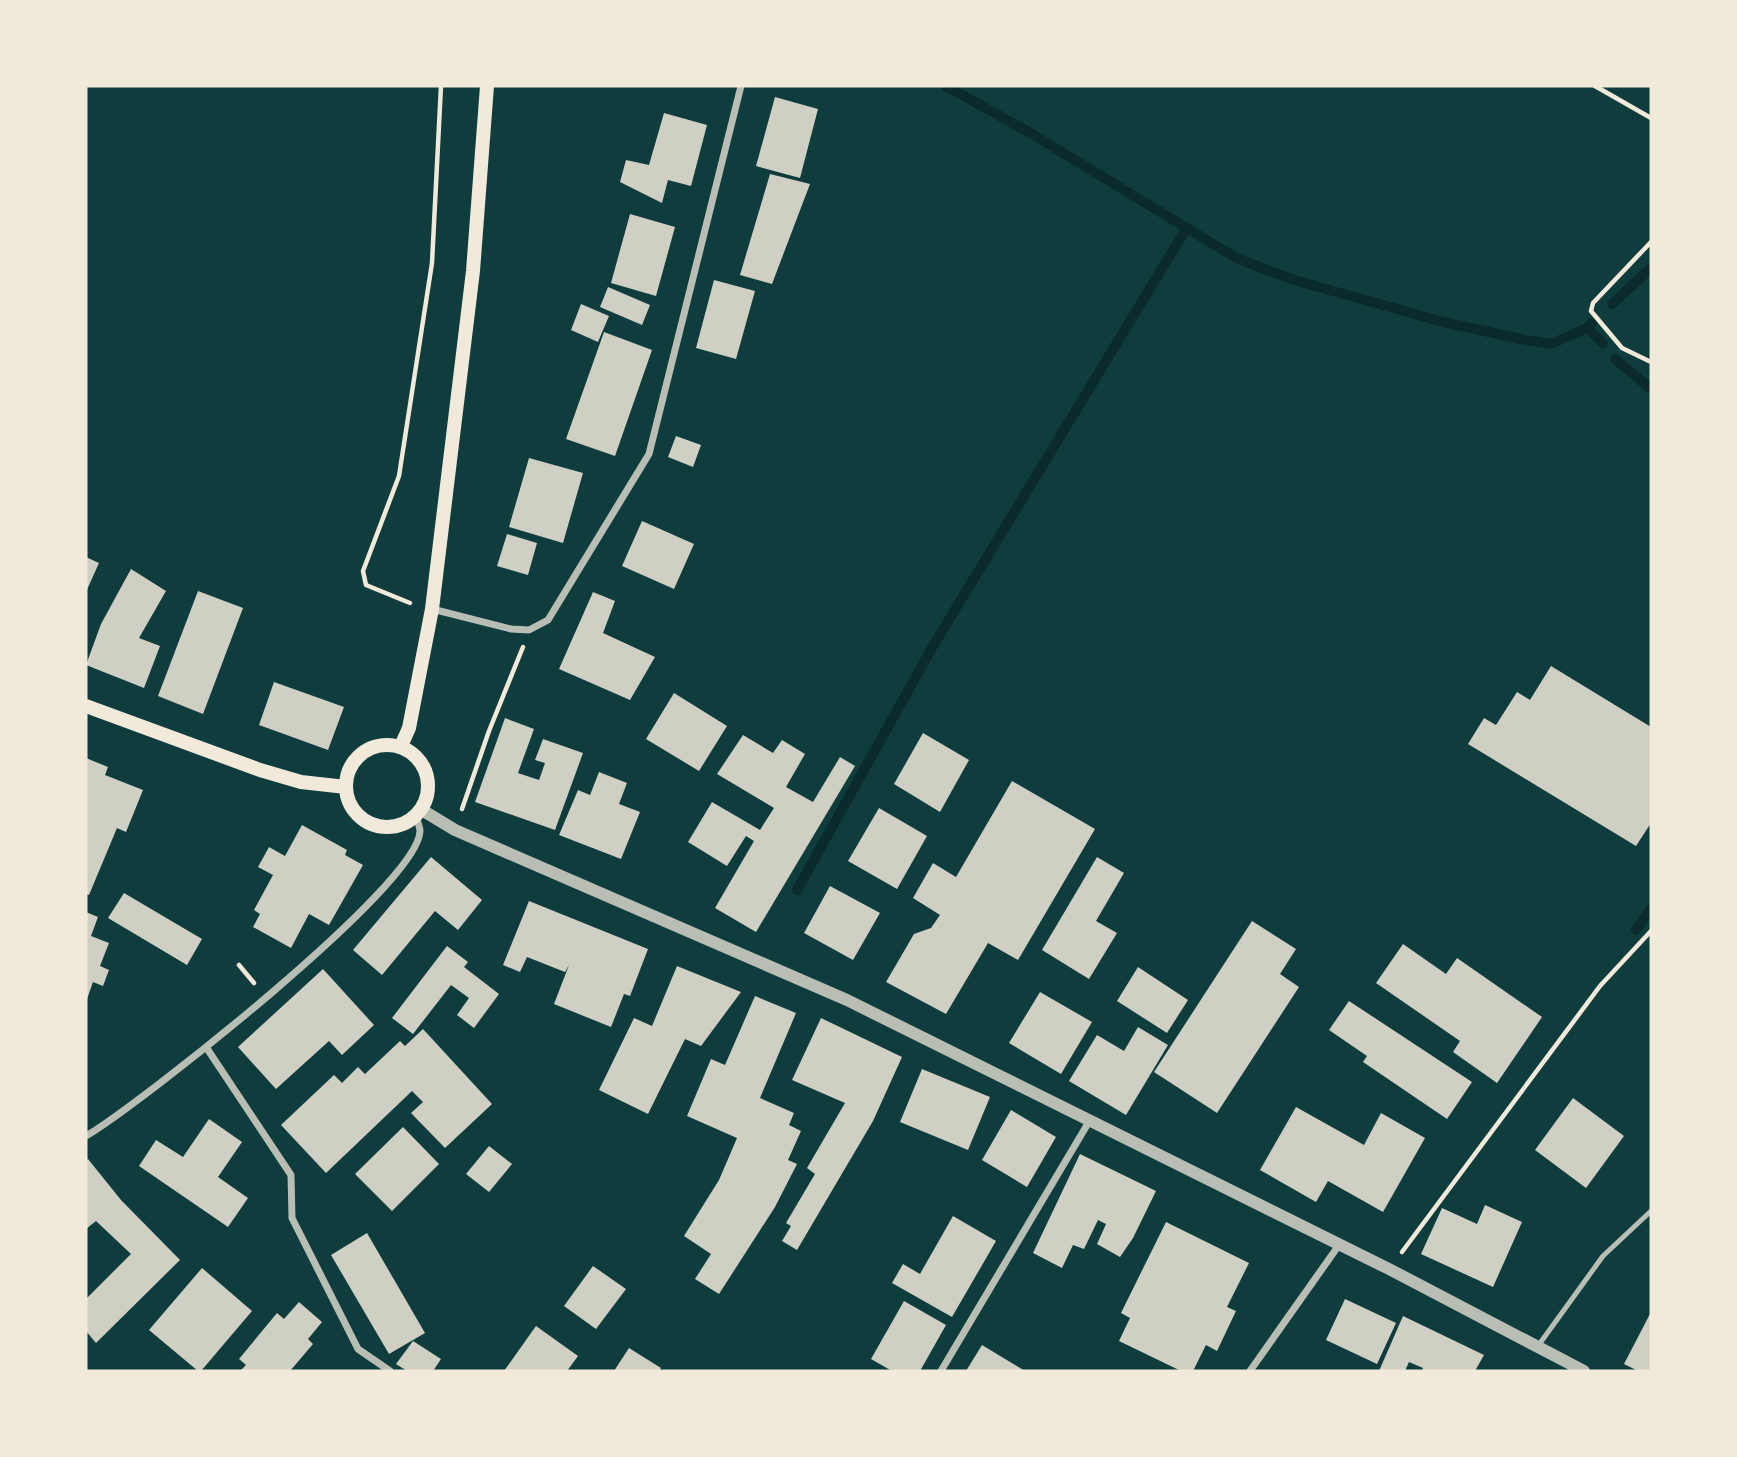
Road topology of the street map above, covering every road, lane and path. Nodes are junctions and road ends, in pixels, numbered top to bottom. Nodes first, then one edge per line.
1 (441, 86) edge
2 (487, 86) edge
3 (741, 86) edge
4 (1595, 86) edge
5 (1651, 118) edge
6 (1651, 242) edge
7 (1651, 362) edge
8 (432, 609) junction
9 (529, 630) junction
10 (86, 706) edge
11 (401, 746) junction
12 (346, 787) junction
13 (419, 813) junction
14 (455, 830) junction
15 (1651, 931) edge
16 (206, 1047) junction
17 (1090, 1120) junction
18 (86, 1136) edge
19 (1651, 1211) edge
20 (1339, 1245) junction
21 (1389, 1269) junction
22 (1538, 1346) junction
23 (390, 1371) edge
24 (941, 1371) edge
25 (1250, 1371) edge
26 (1584, 1371) edge

1 - 8 path
2 - 8 main road
3 - 9 street
4 - 5 path
6 - 7 path
8 - 9 street
8 - 11 main road
9 - 14 path
10 - 12 main road
11 - 12 main road
11 - 13 main road
12 - 13 main road
13 - 14 street
13 - 16 street
14 - 17 street
15 - 21 path
16 - 18 street
16 - 23 street
17 - 20 street
17 - 24 street
19 - 22 lane
20 - 21 street
20 - 25 street
21 - 22 street
22 - 26 street

